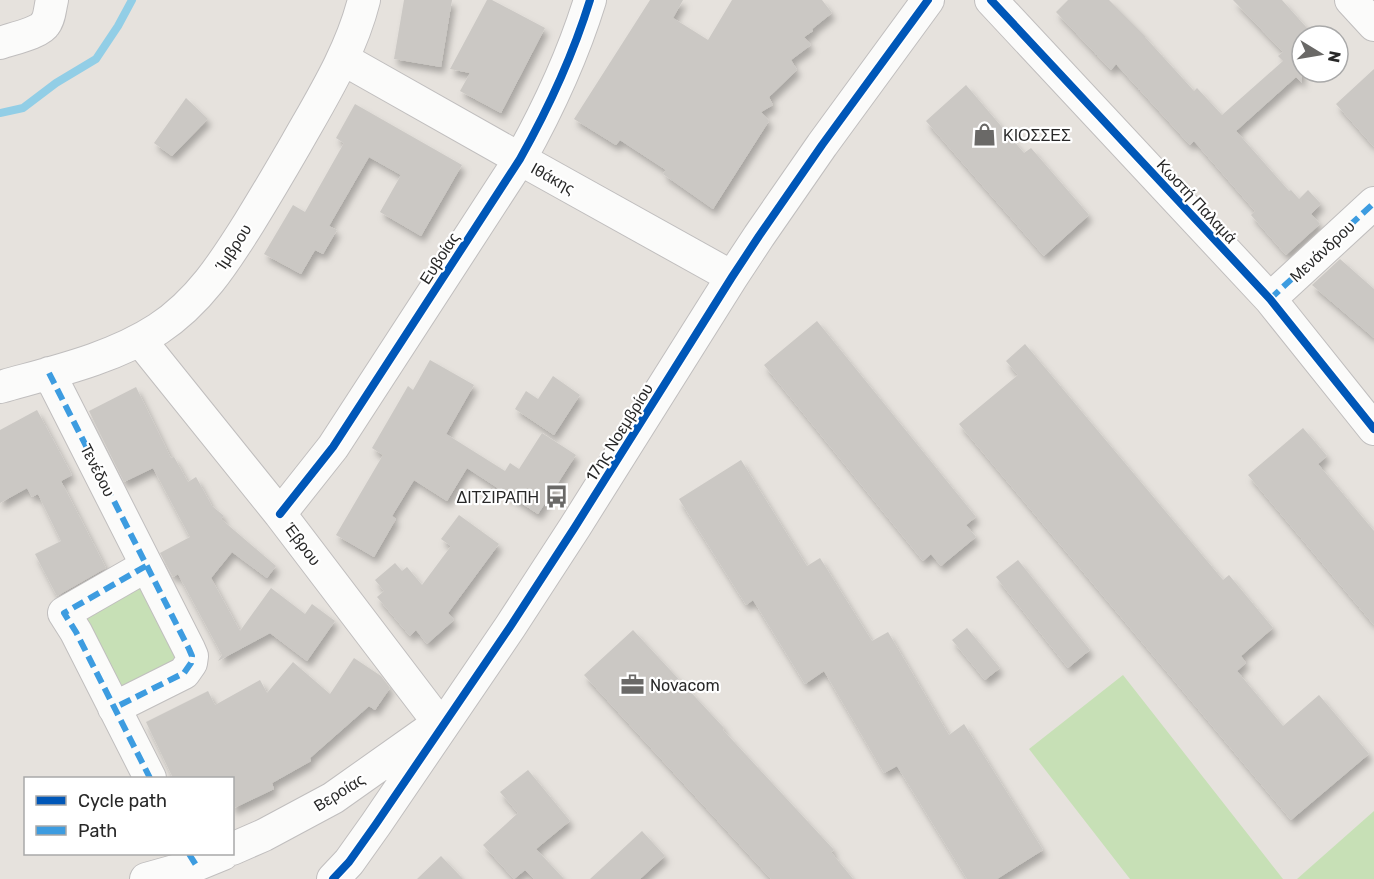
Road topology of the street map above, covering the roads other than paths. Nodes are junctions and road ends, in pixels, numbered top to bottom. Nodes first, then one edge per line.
1 (52, 0) edge
2 (364, 0) edge
3 (590, 0) edge
4 (928, 0) edge
5 (991, 0) edge
6 (0, 43) edge
7 (343, 59) junction
8 (520, 159) junction
9 (1374, 203) edge
10 (732, 277) junction
11 (1270, 299) junction
12 (140, 340) junction
13 (49, 373) junction
14 (0, 387) edge
15 (1374, 429) edge
16 (280, 514) junction
17 (146, 566) junction
18 (114, 708) junction
19 (439, 723) joint
20 (149, 777) edge
21 (234, 848) edge
22 (202, 857) edge
23 (146, 879) edge
24 (333, 879) edge

1 - 6 street
2 - 7 street, Ίμβρου
3 - 8 street, Ευβοίας
4 - 10 street, 17ης Νοεμβρίου
5 - 11 street, Κωστή Παλαμά
7 - 8 street, Ιθάκης
7 - 12 street, Ίμβρου
8 - 10 street, Ιθάκης
8 - 16 street, Ευβοίας
9 - 11 street, Μενάνδρου
10 - 24 street, 17ης Νοεμβρίου
11 - 15 street, Κωστή Παλαμά
12 - 13 street, Ίμβρου
12 - 16 street, Έβρου
13 - 14 street, Ίμβρου
13 - 17 street, Τενέδου
16 - 19 street, Έβρου
17 - 18 street, Τενέδου
17 - 18 street
18 - 20 street
19 - 21 street, Βεροίας
22 - 23 street

